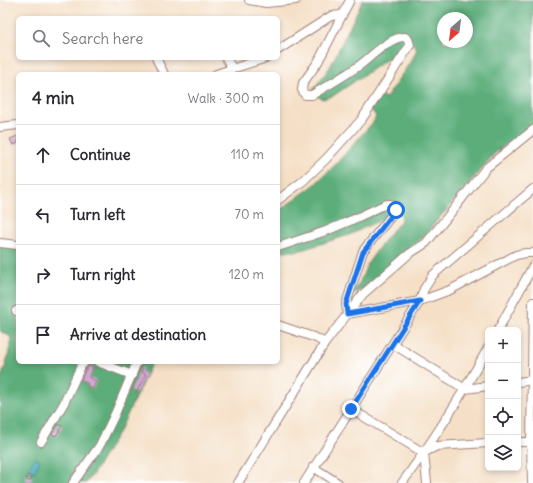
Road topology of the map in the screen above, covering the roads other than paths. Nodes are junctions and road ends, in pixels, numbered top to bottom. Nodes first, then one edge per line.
1 (249, 0) edge
2 (296, 0) edge
3 (350, 0) edge
4 (342, 15) junction
5 (280, 49) edge
6 (157, 60) edge
7 (227, 60) edge
8 (261, 60) edge
9 (232, 68) junction
10 (163, 72) edge
11 (221, 72) edge
12 (16, 124) edge
13 (0, 127) edge
14 (533, 130) edge
15 (532, 190) edge
16 (280, 199) edge
17 (533, 200) edge
18 (0, 243) edge
19 (16, 245) edge
20 (280, 245) edge
21 (533, 253) edge
22 (533, 266) edge
23 (420, 301) junction
24 (533, 302) edge
25 (533, 312) edge
26 (347, 314) junction
27 (280, 326) edge
28 (500, 327) edge
29 (325, 343) junction
30 (393, 344) junction
31 (485, 353) edge
32 (83, 364) edge
33 (103, 364) edge
34 (136, 364) edge
35 (132, 375) junction
36 (533, 380) edge
37 (521, 382) edge
38 (485, 386) edge
39 (465, 389) junction
40 (351, 409) junction
41 (41, 442) dead end
42 (521, 442) edge
43 (532, 442) edge
44 (485, 444) edge
45 (424, 453) junction
46 (313, 468) junction
47 (73, 483) edge
48 (238, 483) edge
49 (304, 483) edge
50 (338, 483) edge
51 (402, 483) edge
52 (428, 483) edge
53 (532, 483) edge

1 - 2 street
3 - 4 street
4 - 5 street
4 - 16 street
6 - 10 street
7 - 9 street
8 - 9 street
9 - 11 street
12 - 13 street
14 - 26 street
15 - 17 street
15 - 23 street
18 - 19 street
20 - 26 street
21 - 23 street
22 - 28 street
23 - 26 street
23 - 30 street
24 - 25 street
25 - 36 street
26 - 29 street
27 - 29 street
29 - 48 street
30 - 39 street
30 - 40 street
31 - 39 street
32 - 41 street
33 - 35 street
34 - 35 street
35 - 47 street
36 - 37 street
36 - 43 street
38 - 39 street
39 - 45 street
40 - 45 street
40 - 46 street
42 - 43 street
43 - 53 street
44 - 45 street
45 - 51 street
45 - 52 street
46 - 49 street
46 - 50 street

